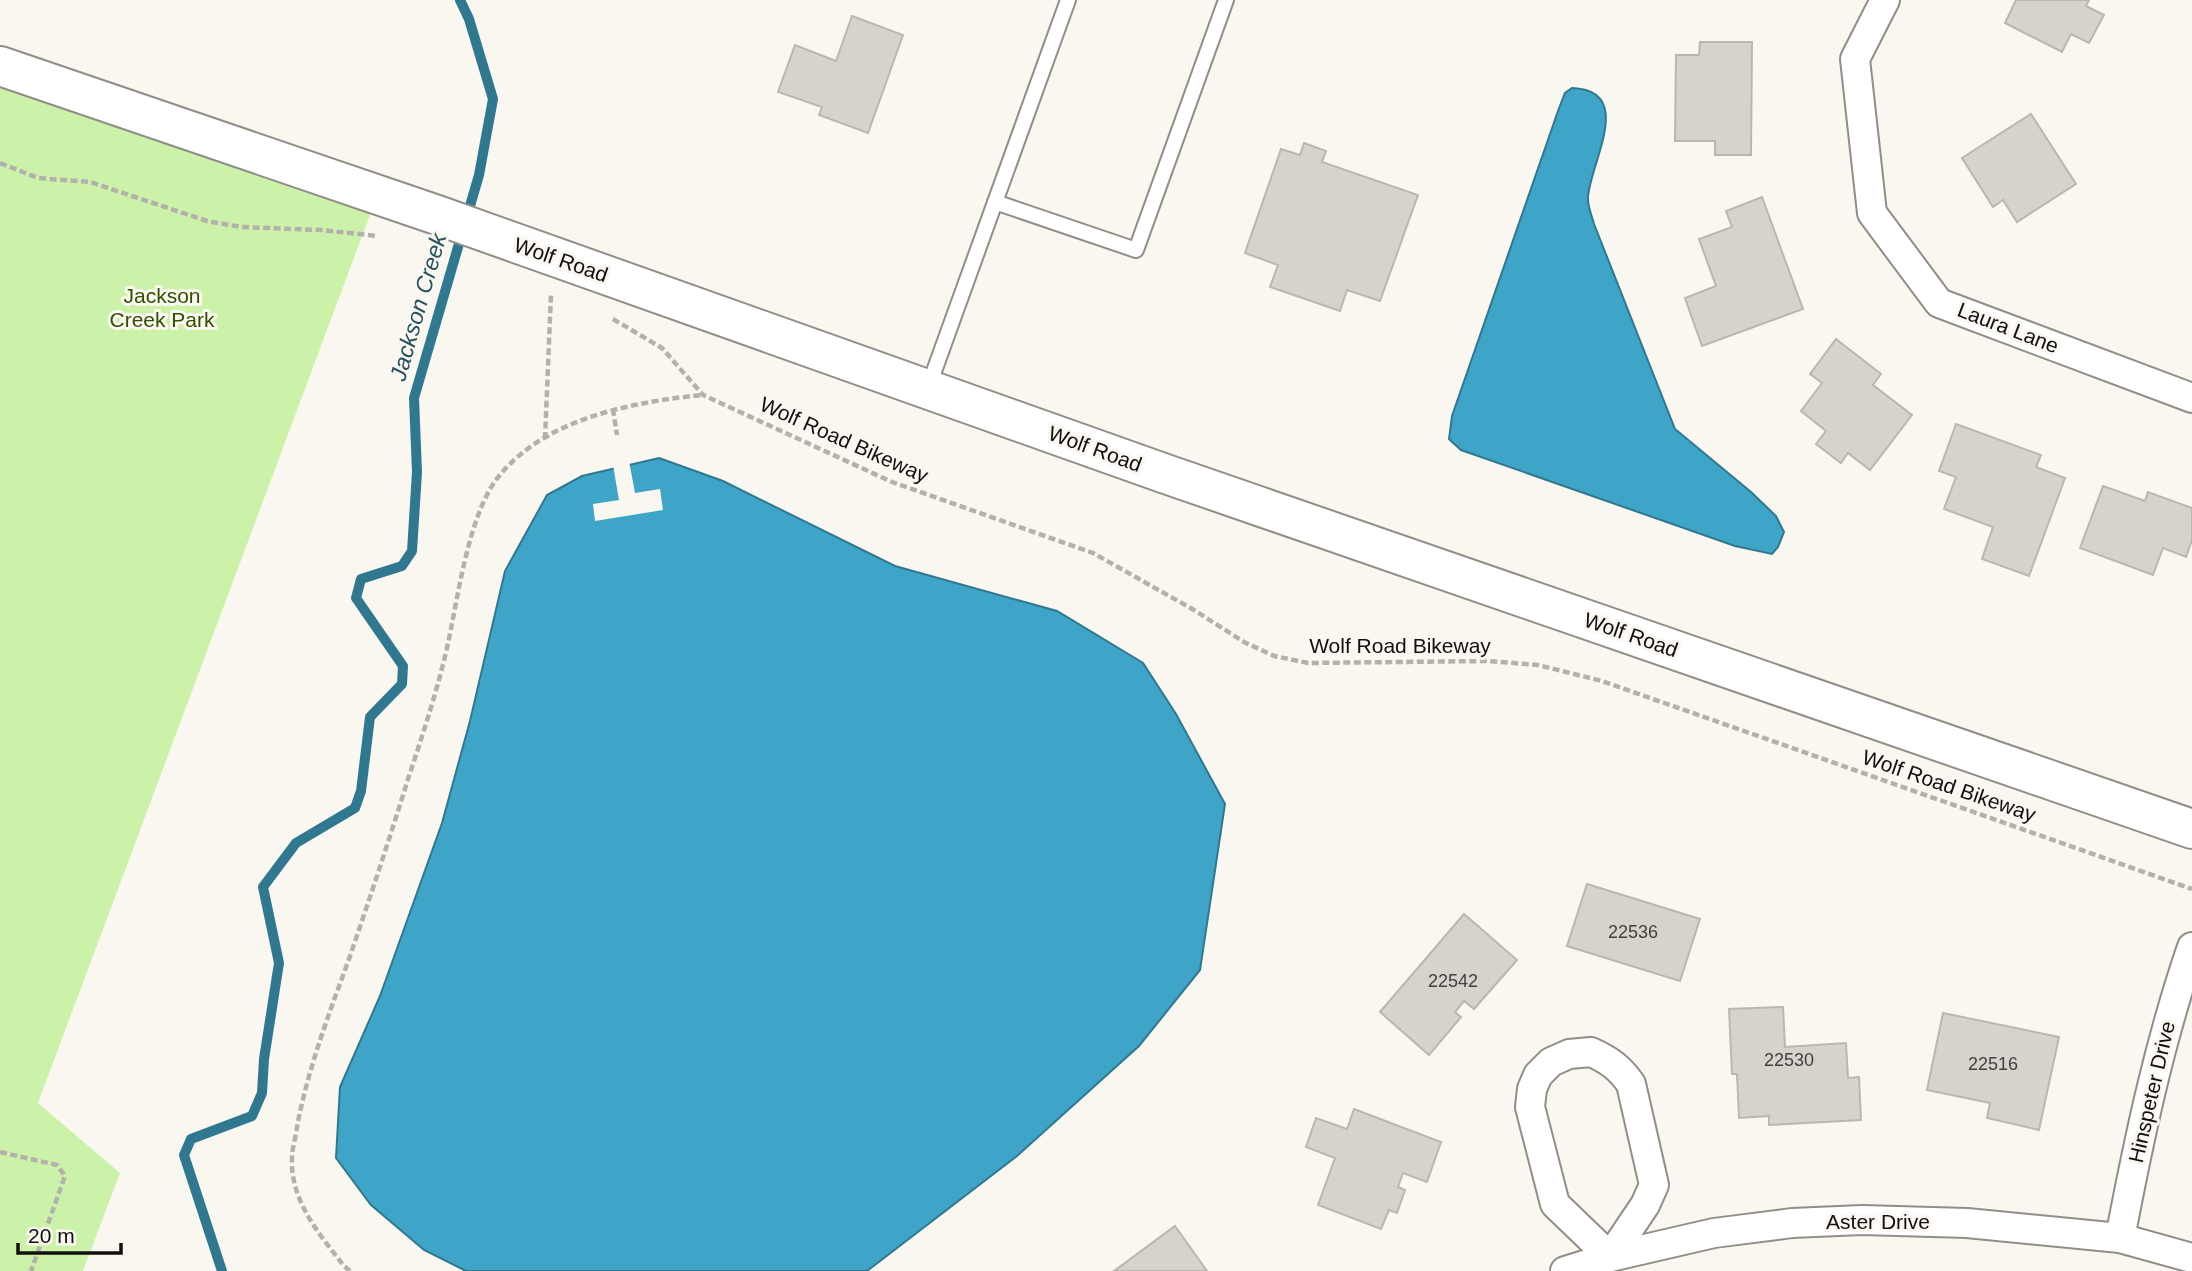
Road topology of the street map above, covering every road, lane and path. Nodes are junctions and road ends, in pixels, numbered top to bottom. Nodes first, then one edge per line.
1 (1068, 0) edge
2 (1226, 0) edge
3 (1885, 0) edge
4 (0, 66) edge
5 (0, 163) edge
6 (995, 202) junction
7 (386, 237) dead end
8 (563, 298) dead end
9 (611, 318) dead end
10 (928, 390) junction
11 (703, 395) junction
12 (2192, 398) edge
13 (613, 409) junction
14 (617, 436) dead end
15 (544, 439) junction
16 (2192, 829) edge
17 (2192, 888) edge
18 (2192, 947) edge
19 (0, 1152) edge
20 (2120, 1238) junction
21 (1610, 1257) junction
22 (2192, 1258) edge
23 (32, 1271) edge
24 (350, 1271) edge
25 (1565, 1271) edge

1 - 6 lane
2 - 6 lane
3 - 12 street, Laura Lane
4 - 10 main road, Wolf Road
5 - 7 path
6 - 10 lane
8 - 15 path
9 - 11 path, Wolf Road Bikeway
10 - 16 main road, Wolf Road
11 - 13 path
11 - 17 path, Wolf Road Bikeway
13 - 14 path
13 - 15 path
15 - 24 path
18 - 20 street, Hinspeter Drive
19 - 23 path
20 - 21 street, Aster Drive
20 - 22 street, Aster Drive
21 - 21 street
21 - 25 street, Aster Drive

